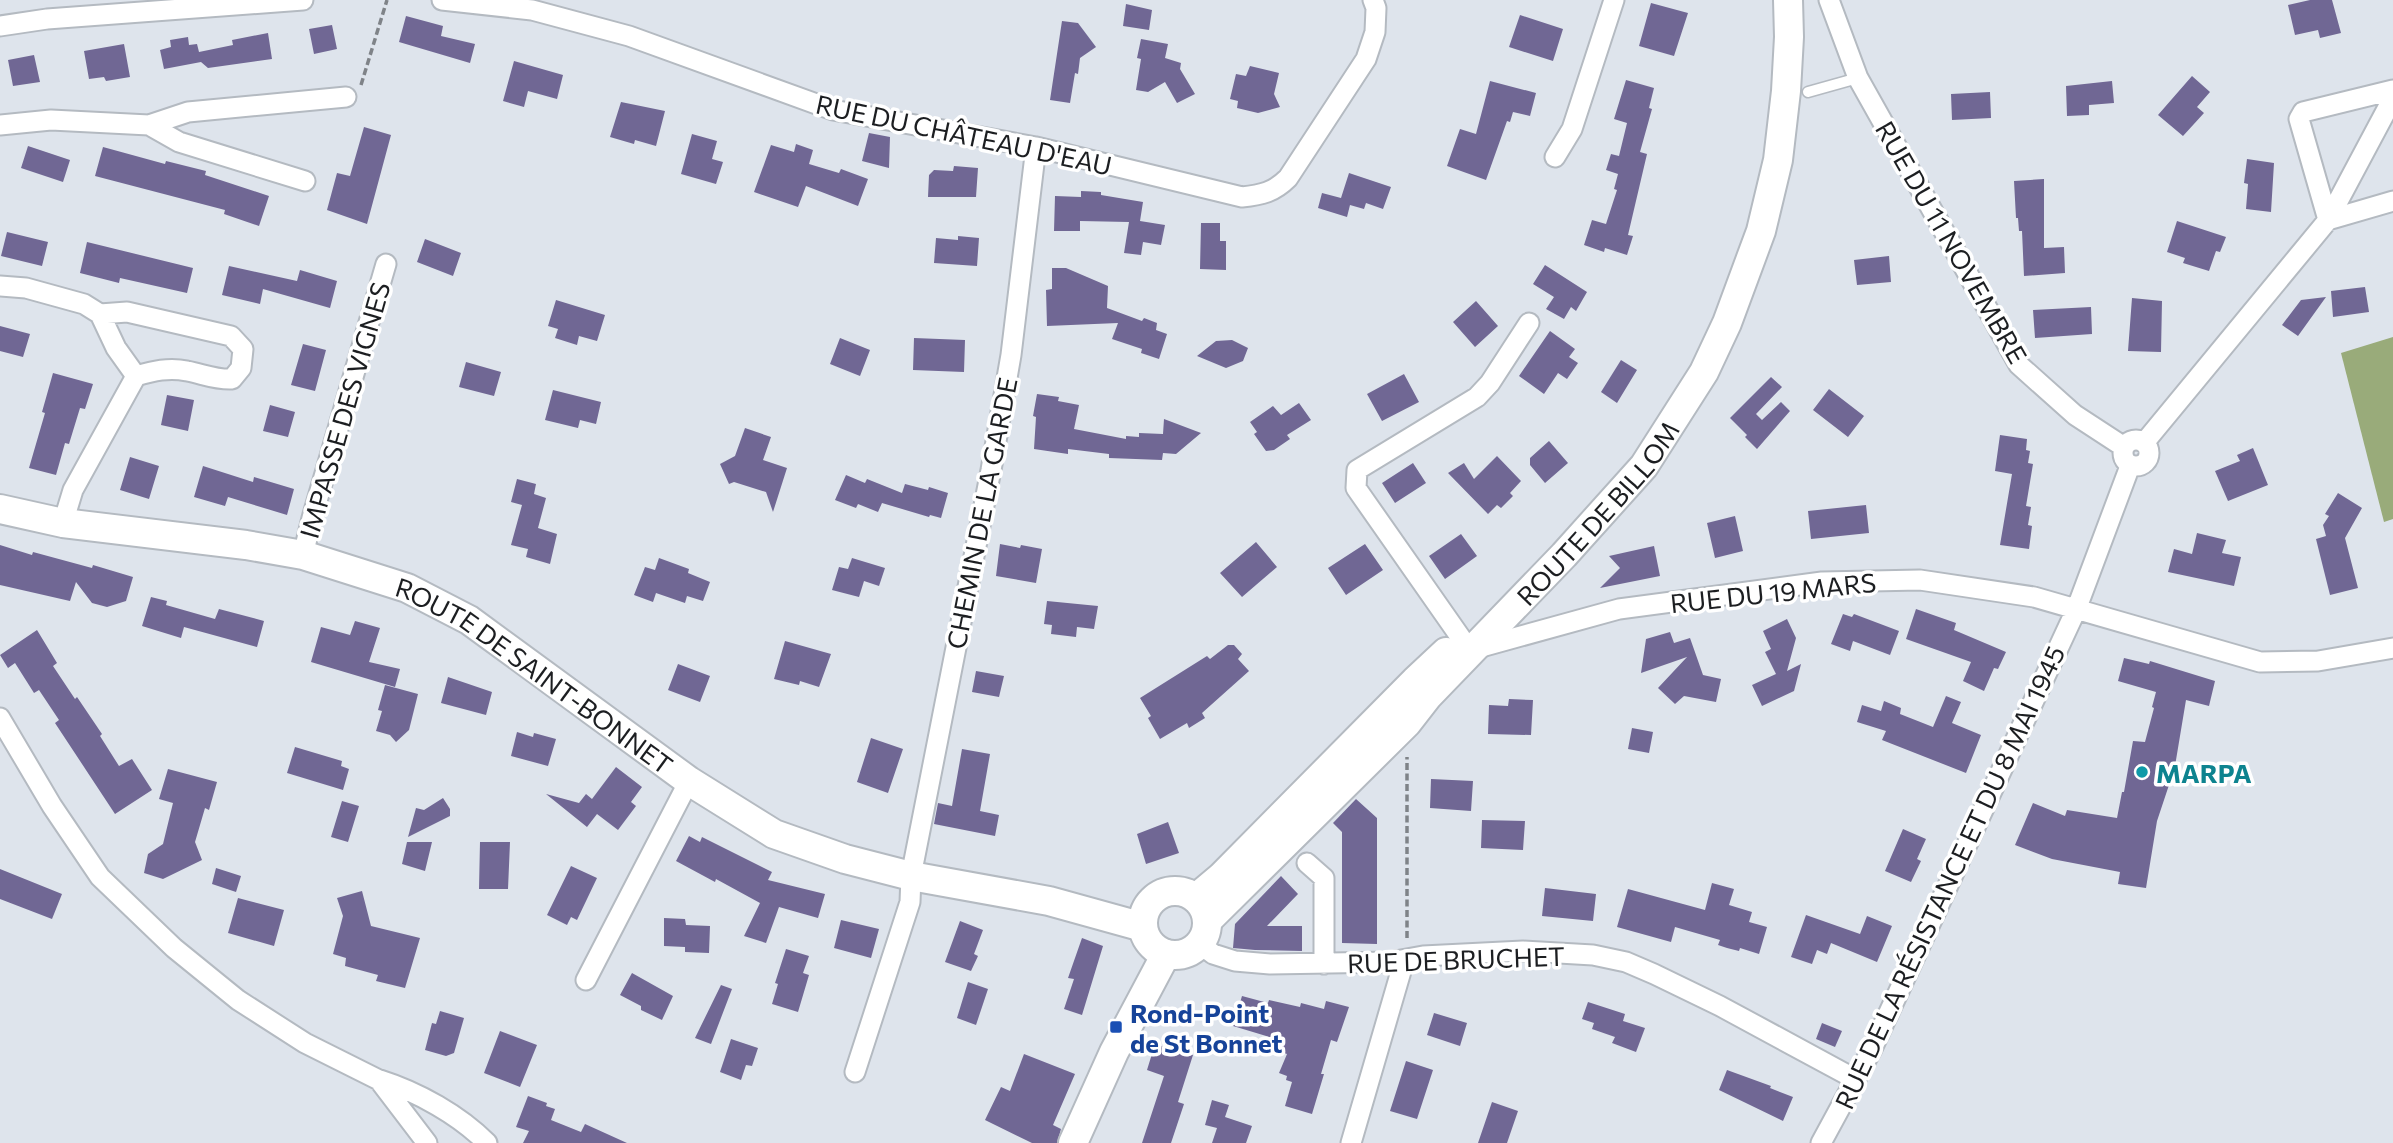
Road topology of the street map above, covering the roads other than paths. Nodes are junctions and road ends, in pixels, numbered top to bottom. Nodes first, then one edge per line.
1 (303, 0) edge
2 (442, 0) edge
3 (1374, 0) edge
4 (1614, 0) edge
5 (1770, 0) edge
6 (1788, 0) edge
7 (1829, 0) edge
8 (0, 26) edge
9 (1858, 78) junction
10 (2393, 90) edge
11 (1808, 92) dead end
12 (346, 97) road end
13 (2393, 98) edge
14 (0, 125) edge
15 (149, 125) junction
16 (1036, 147) junction
17 (1555, 157) dead end
18 (306, 181) dead end
19 (2393, 201) edge
20 (2329, 220) junction
21 (386, 264) dead end
22 (0, 286) edge
23 (100, 314) junction
24 (1529, 323) dead end
25 (136, 376) junction
26 (2144, 443) junction
27 (2124, 447) junction
28 (2130, 466) junction
29 (0, 509) edge
30 (63, 523) junction
31 (303, 555) junction
32 (2076, 610) junction
33 (1467, 643) junction
34 (2393, 648) edge
35 (0, 718) edge
36 (689, 781) junction
37 (1307, 863) dead end
38 (911, 876) junction
39 (1146, 915) junction
40 (1201, 920) junction
41 (1166, 954) junction
42 (1404, 961) junction
43 (1324, 964) junction
44 (586, 981) dead end
45 (855, 1072) dead end
46 (1855, 1079) junction
47 (379, 1080) junction
48 (427, 1143) edge
49 (487, 1143) edge
50 (1073, 1143) edge
51 (1351, 1143) edge
52 (1821, 1143) edge

1 - 8 street
2 - 16 street, RUE DU CHÂTEAU D'EAU
3 - 16 street, RUE DU CHÂTEAU D'EAU
4 - 17 street
5 - 33 main road, ROUTE DE BILLOM
6 - 33 main road, ROUTE DE BILLOM
7 - 9 street, RUE DU 11 NOVEMBRE
9 - 11 lane
9 - 27 street, RUE DU 11 NOVEMBRE
10 - 20 street
12 - 15 street
13 - 20 street
14 - 15 street
15 - 18 street
16 - 38 street, CHEMIN DE LA GARDE
19 - 20 street
20 - 26 street
21 - 31 street, IMPASSE DES VIGNES
22 - 23 street
23 - 25 street
23 - 25 street
24 - 33 street
25 - 30 street
26 - 27 street
26 - 28 street
27 - 28 street
28 - 32 street
29 - 30 main road, ROUTE DE SAINT-BONNET
30 - 31 main road, ROUTE DE SAINT-BONNET
31 - 36 main road, ROUTE DE SAINT-BONNET
32 - 33 street, RUE DU 19 MARS
32 - 34 street, RUE DU 19 MARS
32 - 46 street, RUE DE LA RÉSISTANCE ET DU 8 MAI 1945
33 - 40 main road, ROUTE DE BILLOM
33 - 40 main road, ROUTE DE BILLOM
35 - 47 street
36 - 38 main road, ROUTE DE SAINT-BONNET
36 - 44 street
37 - 43 street
38 - 39 main road, ROUTE DE SAINT-BONNET
38 - 45 street, CHEMIN DE LA GARDE
39 - 40 main road
39 - 41 main road
40 - 41 main road
40 - 43 street, RUE DE BRUCHET
41 - 50 main road
42 - 43 street, RUE DE BRUCHET
42 - 46 street, RUE DE BRUCHET
42 - 51 street
46 - 52 street, RUE DE LA RÉSISTANCE ET DU 8 MAI 1945
47 - 48 street
47 - 49 street

